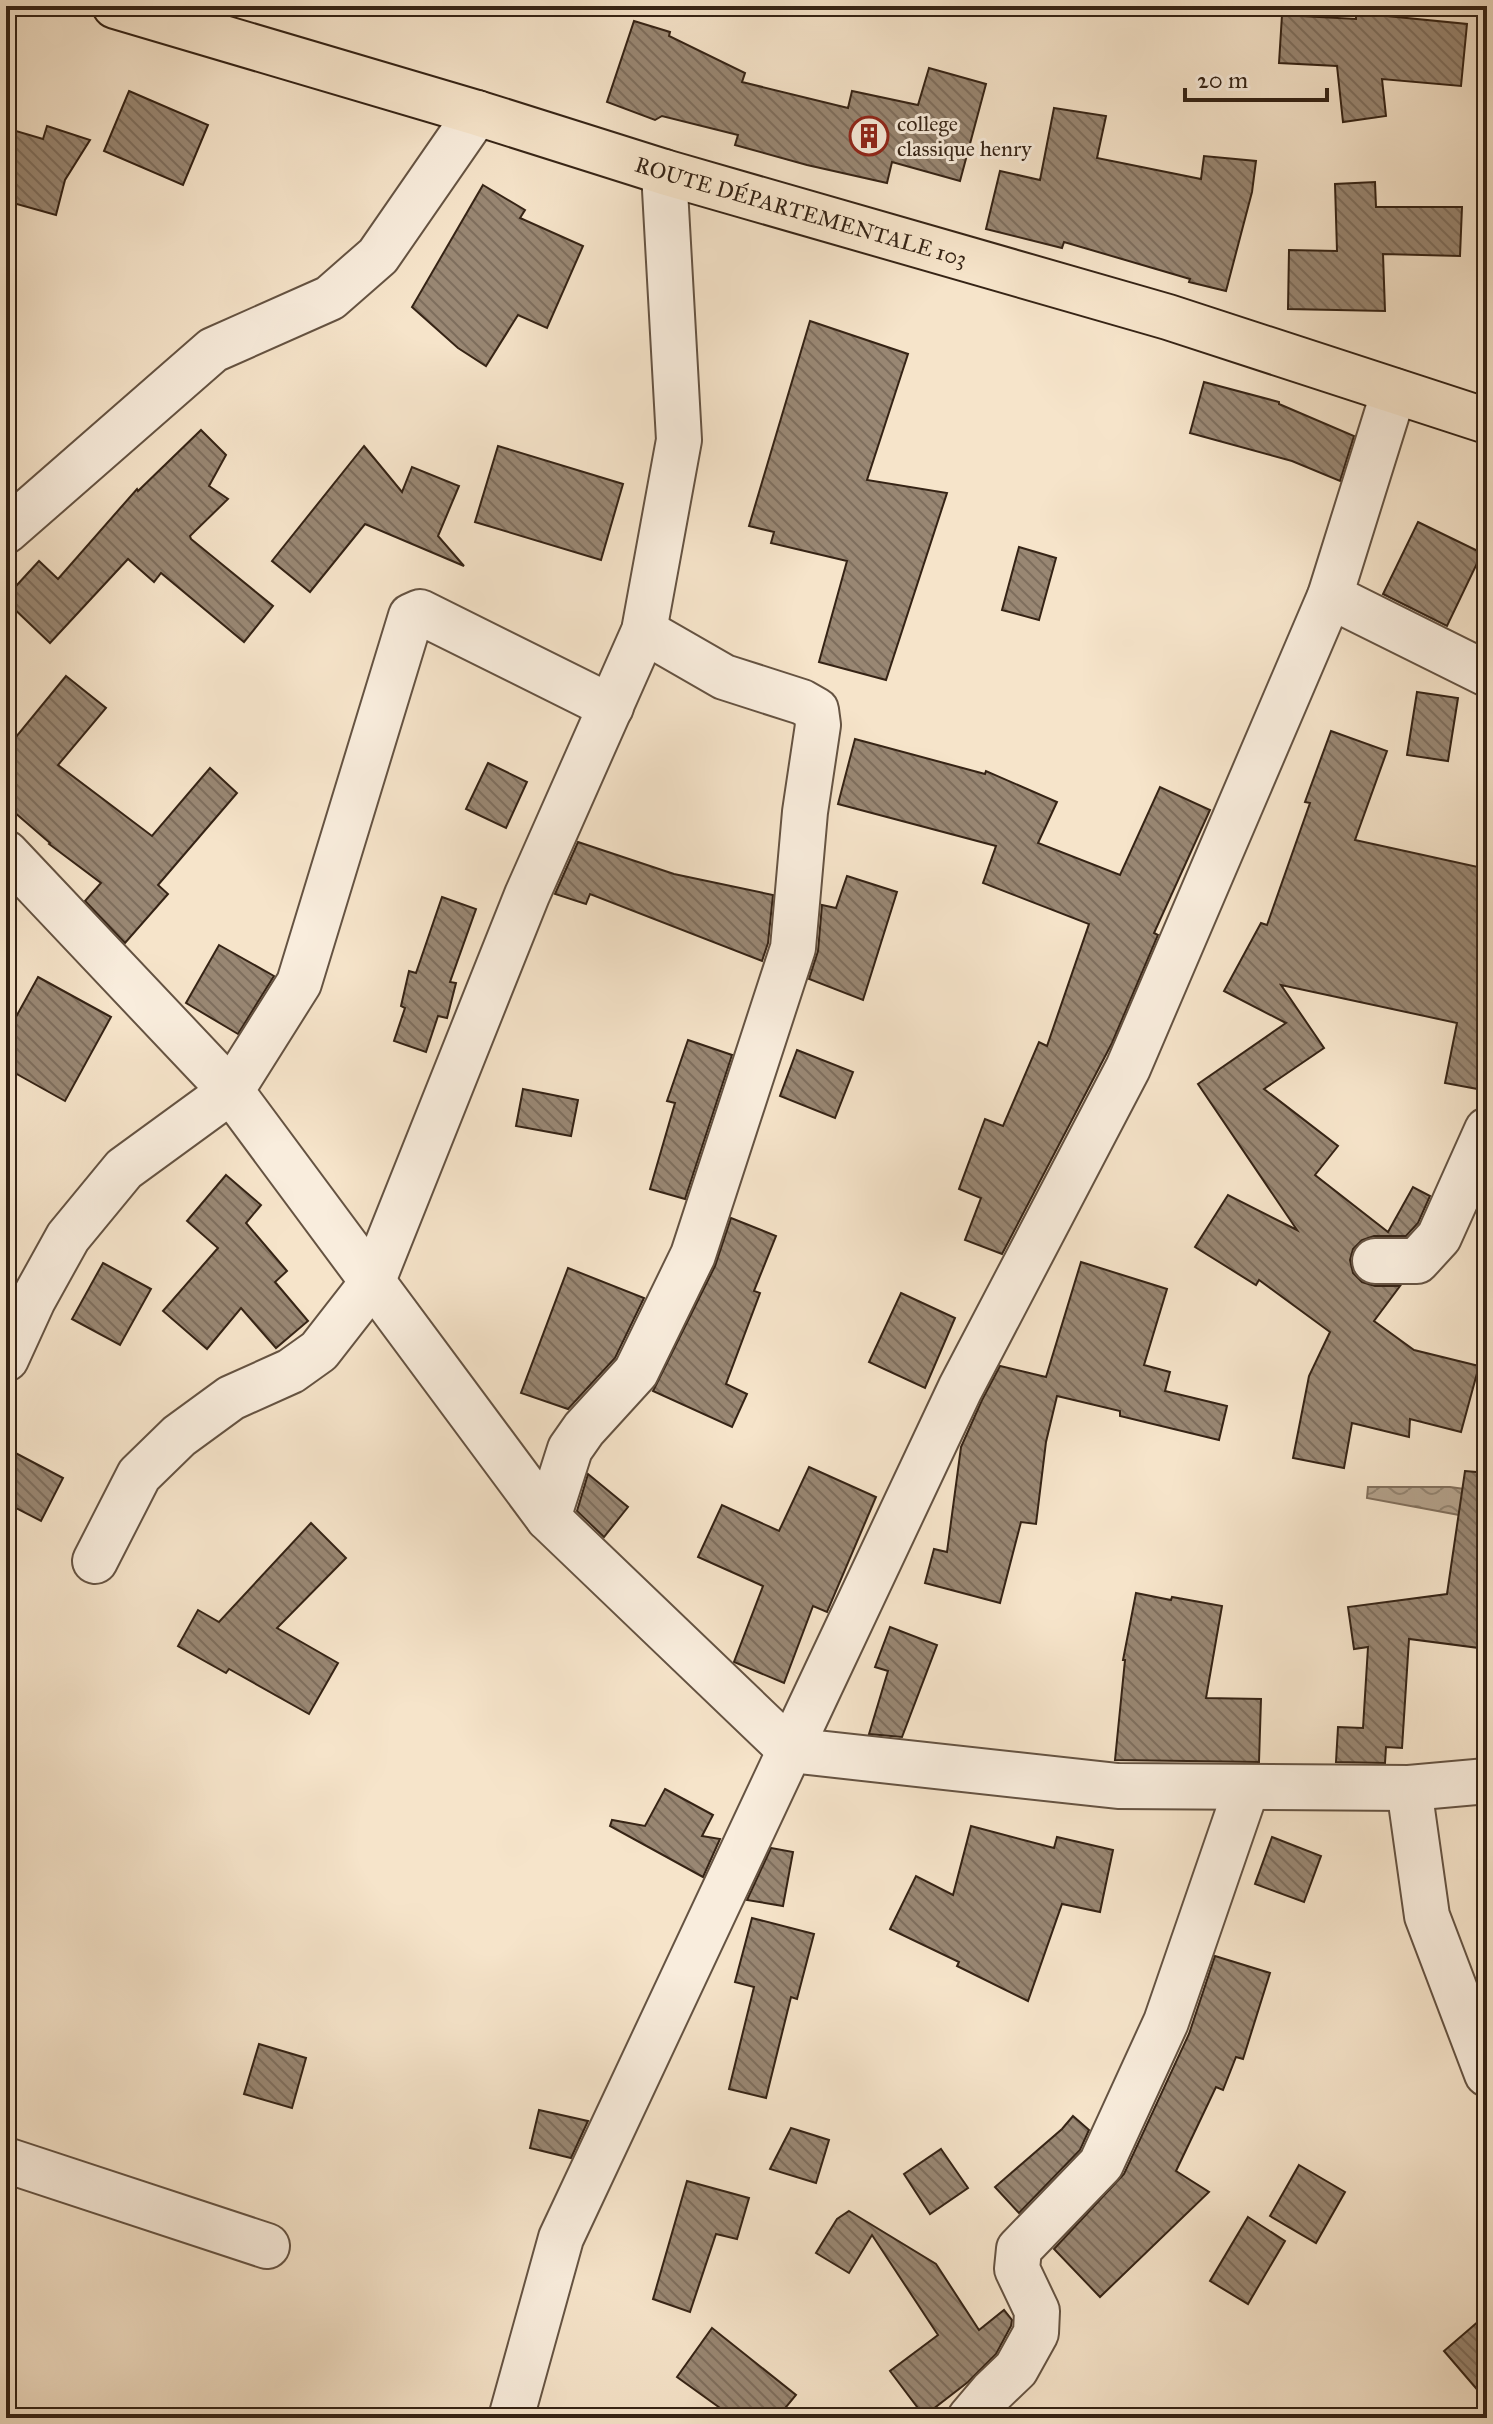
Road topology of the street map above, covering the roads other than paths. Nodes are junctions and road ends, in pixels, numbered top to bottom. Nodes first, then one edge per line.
1 (115, 6) edge
2 (477, 113) junction
3 (664, 172) junction
4 (1394, 391) junction
5 (1487, 421) edge
6 (6, 531) edge
7 (1330, 596) junction
8 (644, 631) junction
9 (1487, 674) edge
10 (611, 707) junction
11 (6, 853) edge
12 (231, 1091) junction
13 (1487, 1130) edge
14 (1375, 1261) dead end
15 (372, 1283) junction
16 (6, 1359) edge
17 (548, 1518) junction
18 (95, 1561) dead end
19 (790, 1750) junction
20 (1487, 1781) edge
21 (1247, 1787) junction
22 (1409, 1788) junction
23 (1487, 2074) edge
24 (6, 2160) edge
25 (267, 2246) dead end
26 (511, 2418) edge
27 (970, 2418) edge

1 - 2 main road, ROUTE DÉPARTEMENTALE 103
2 - 3 main road, ROUTE DÉPARTEMENTALE 103
2 - 6 street
3 - 4 main road, ROUTE DÉPARTEMENTALE 103
3 - 8 street
4 - 5 main road, ROUTE DÉPARTEMENTALE 103
4 - 7 street
7 - 9 street
7 - 19 street
8 - 10 street
8 - 17 street
10 - 12 street
10 - 15 street
11 - 12 street
12 - 15 street
12 - 16 street
13 - 14 street
15 - 17 street
15 - 18 street
17 - 19 street
19 - 21 street
19 - 26 street
20 - 22 street
21 - 22 street
21 - 27 street
22 - 23 street
24 - 25 street

